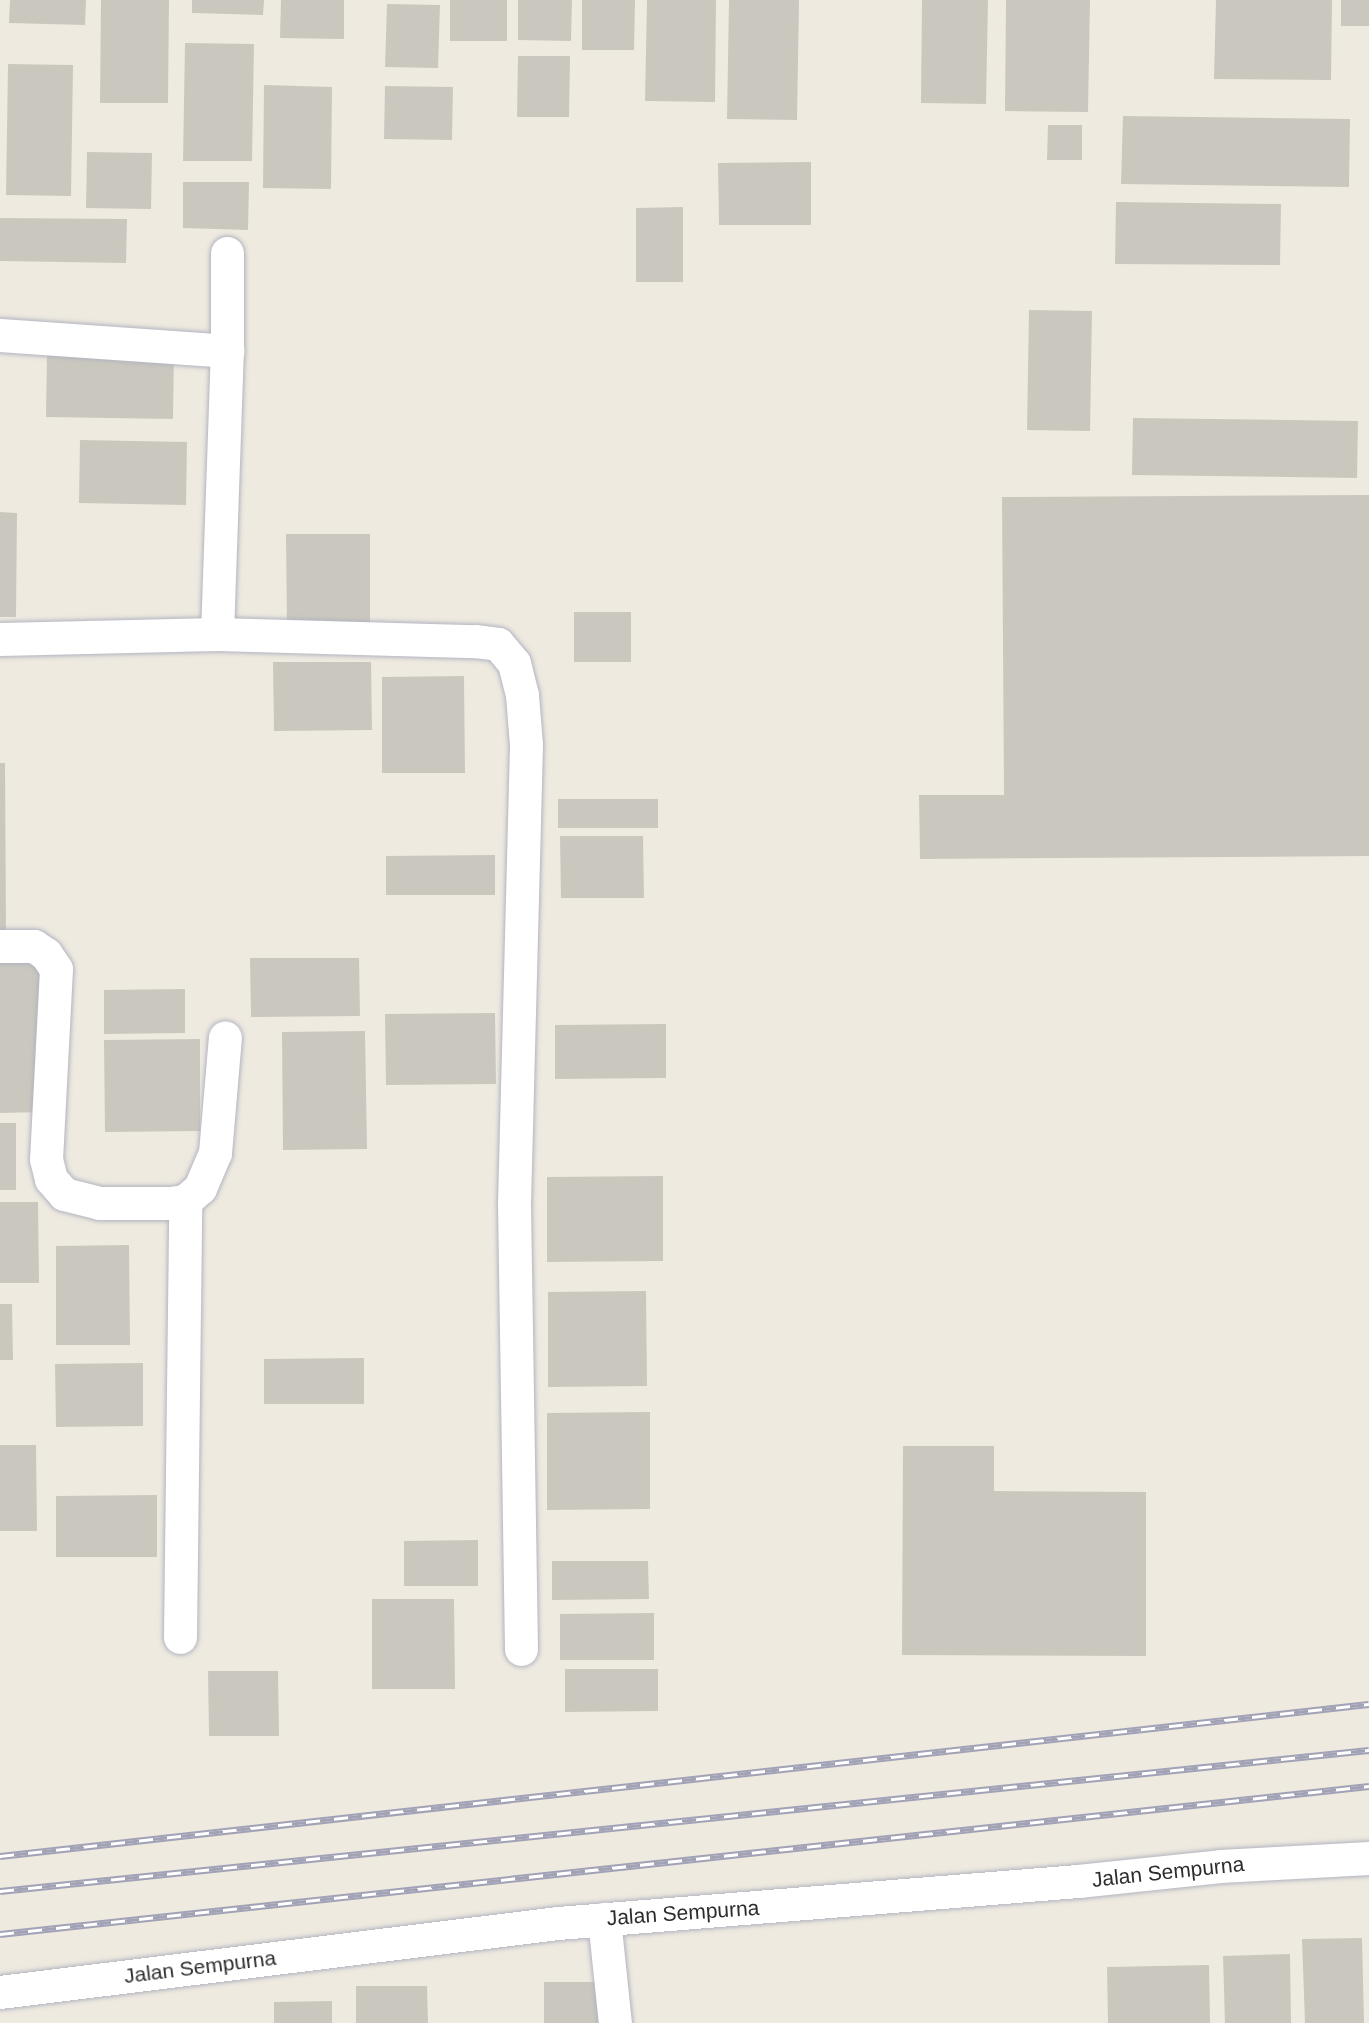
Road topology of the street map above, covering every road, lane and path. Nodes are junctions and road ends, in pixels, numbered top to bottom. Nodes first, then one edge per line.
1 (227, 252) dead end
2 (0, 334) edge
3 (227, 351) junction
4 (217, 634) junction
5 (0, 639) edge
6 (0, 946) edge
7 (225, 1037) dead end
8 (185, 1201) junction
9 (180, 1637) dead end
10 (521, 1649) dead end
11 (1369, 1858) edge
12 (604, 1919) junction
13 (0, 1992) edge
14 (615, 2023) edge

1 - 3 street
2 - 3 street
3 - 4 street
4 - 5 street
4 - 10 street
6 - 8 street
7 - 8 street
8 - 9 street
11 - 12 street, Jalan Sempurna
12 - 13 street, Jalan Sempurna
12 - 14 street

